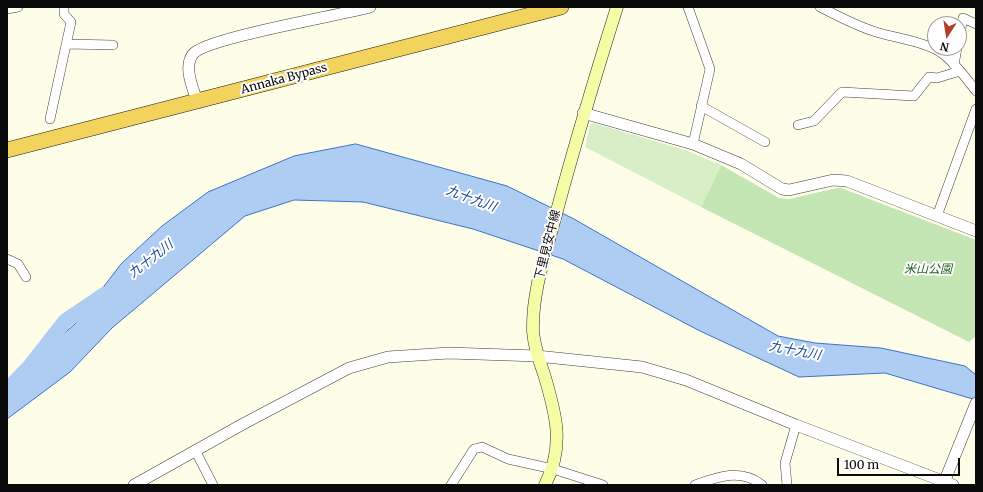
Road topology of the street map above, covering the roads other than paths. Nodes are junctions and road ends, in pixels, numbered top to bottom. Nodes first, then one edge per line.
1 (18, 7) edge
2 (64, 7) edge
3 (370, 7) edge
4 (561, 7) edge
5 (617, 7) edge
6 (688, 7) edge
7 (820, 7) edge
8 (7, 9) edge
9 (67, 44) junction
10 (114, 45) dead end
11 (957, 56) edge
12 (957, 68) junction
13 (976, 91) edge
14 (197, 101) junction
15 (701, 106) junction
16 (976, 109) edge
17 (584, 113) junction
18 (50, 119) dead end
19 (798, 125) dead end
20 (765, 142) dead end
21 (693, 144) junction
22 (7, 150) edge
23 (937, 216) junction
24 (976, 231) edge
25 (7, 259) edge
26 (26, 277) dead end
27 (537, 356) junction
28 (976, 403) edge
29 (796, 425) junction
30 (196, 450) junction
31 (553, 469) junction
32 (947, 484) edge
33 (134, 485) edge
34 (213, 485) edge
35 (451, 485) edge
36 (545, 485) edge
37 (603, 485) edge
38 (695, 485) edge
39 (762, 485) edge
40 (787, 485) edge

1 - 8 street
2 - 9 street
3 - 14 street
4 - 14 highway, Annaka Bypass
5 - 17 main road, 下里見安中線
6 - 15 street
7 - 12 street
9 - 10 street
9 - 18 street
11 - 12 street
12 - 13 street
12 - 19 street
14 - 22 highway, Annaka Bypass
15 - 20 street
15 - 21 street
16 - 23 street
17 - 21 street
17 - 27 main road, 下里見安中線
21 - 23 street
23 - 24 street
25 - 26 street
27 - 29 street
27 - 30 street
27 - 31 main road, 下里見安中線
28 - 32 street
29 - 32 street
29 - 40 street
30 - 33 street
30 - 34 street
31 - 35 street
31 - 36 main road, 下里見安中線
31 - 37 street
38 - 39 street

